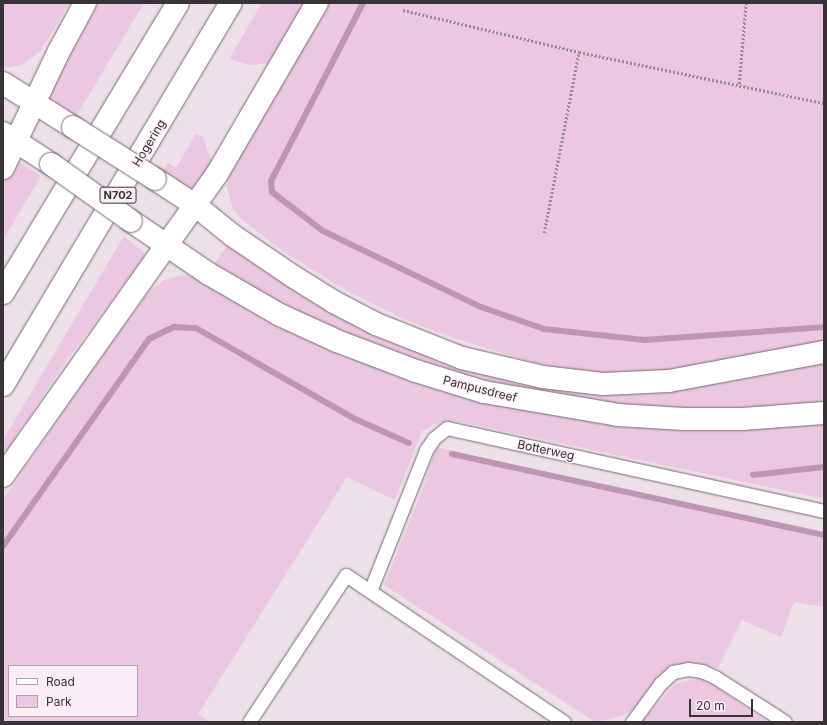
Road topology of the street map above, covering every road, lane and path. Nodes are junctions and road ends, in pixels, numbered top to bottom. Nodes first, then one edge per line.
1 (85, 3) edge
2 (178, 3) edge
3 (231, 3) edge
4 (317, 3) edge
5 (746, 3) edge
6 (403, 10) dead end
7 (579, 52) junction
8 (3, 83) edge
9 (739, 84) junction
10 (34, 102) junction
11 (824, 103) edge
12 (9, 137) edge
13 (3, 168) edge
14 (195, 205) junction
15 (544, 233) dead end
16 (166, 246) junction
17 (3, 293) edge
18 (824, 352) edge
19 (3, 385) edge
20 (824, 412) edge
21 (3, 476) edge
22 (824, 511) edge
23 (370, 591) junction
24 (249, 722) edge
25 (564, 722) edge
26 (632, 722) edge
27 (786, 722) edge

1 - 10 main road
2 - 17 main road
3 - 19 main road, Hogering / N702
4 - 14 main road
5 - 9 path
6 - 7 path
7 - 9 path
7 - 15 path
8 - 10 main road
9 - 11 path
10 - 12 main road
10 - 14 main road, bridge
12 - 13 main road
12 - 16 main road, Pampusdreef, bridge
14 - 16 main road
14 - 18 main road
16 - 20 main road, Pampusdreef
16 - 21 main road
22 - 23 lane, Botterweg
23 - 24 lane
23 - 25 lane
26 - 27 lane

